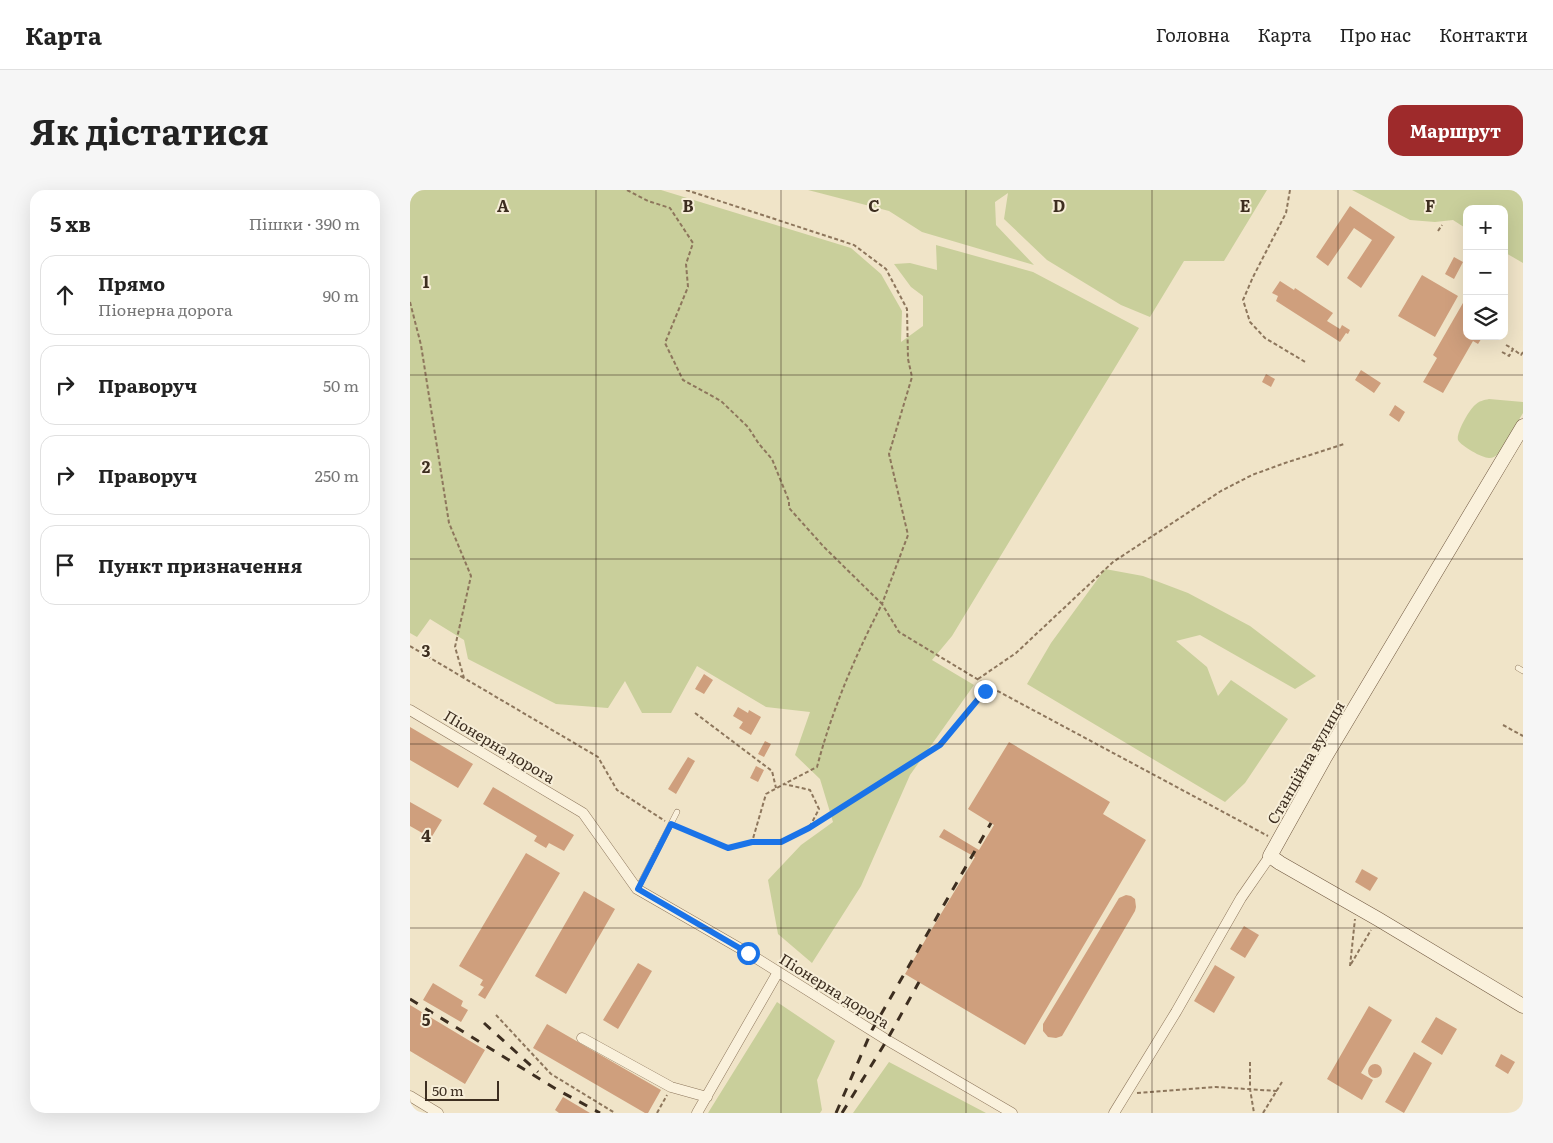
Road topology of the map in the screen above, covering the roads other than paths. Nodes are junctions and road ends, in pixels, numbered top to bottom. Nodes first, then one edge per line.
1 (1523, 426) edge
2 (410, 710) edge
3 (678, 812) dead end
4 (1270, 856) junction
5 (638, 889) junction
6 (778, 972) junction
7 (1523, 1006) edge
8 (582, 1038) dead end
9 (410, 1096) edge
10 (707, 1097) junction
11 (438, 1113) edge
12 (697, 1113) edge
13 (1012, 1113) edge
14 (1114, 1113) edge

1 - 4 street, Станційна вулиця
2 - 5 street, Піонерна дорога
3 - 5 lane
4 - 7 street
4 - 14 street, Станційна вулиця
5 - 6 street, Піонерна дорога
6 - 10 street
6 - 13 street, Піонерна дорога
8 - 10 street
9 - 11 street
10 - 12 street

